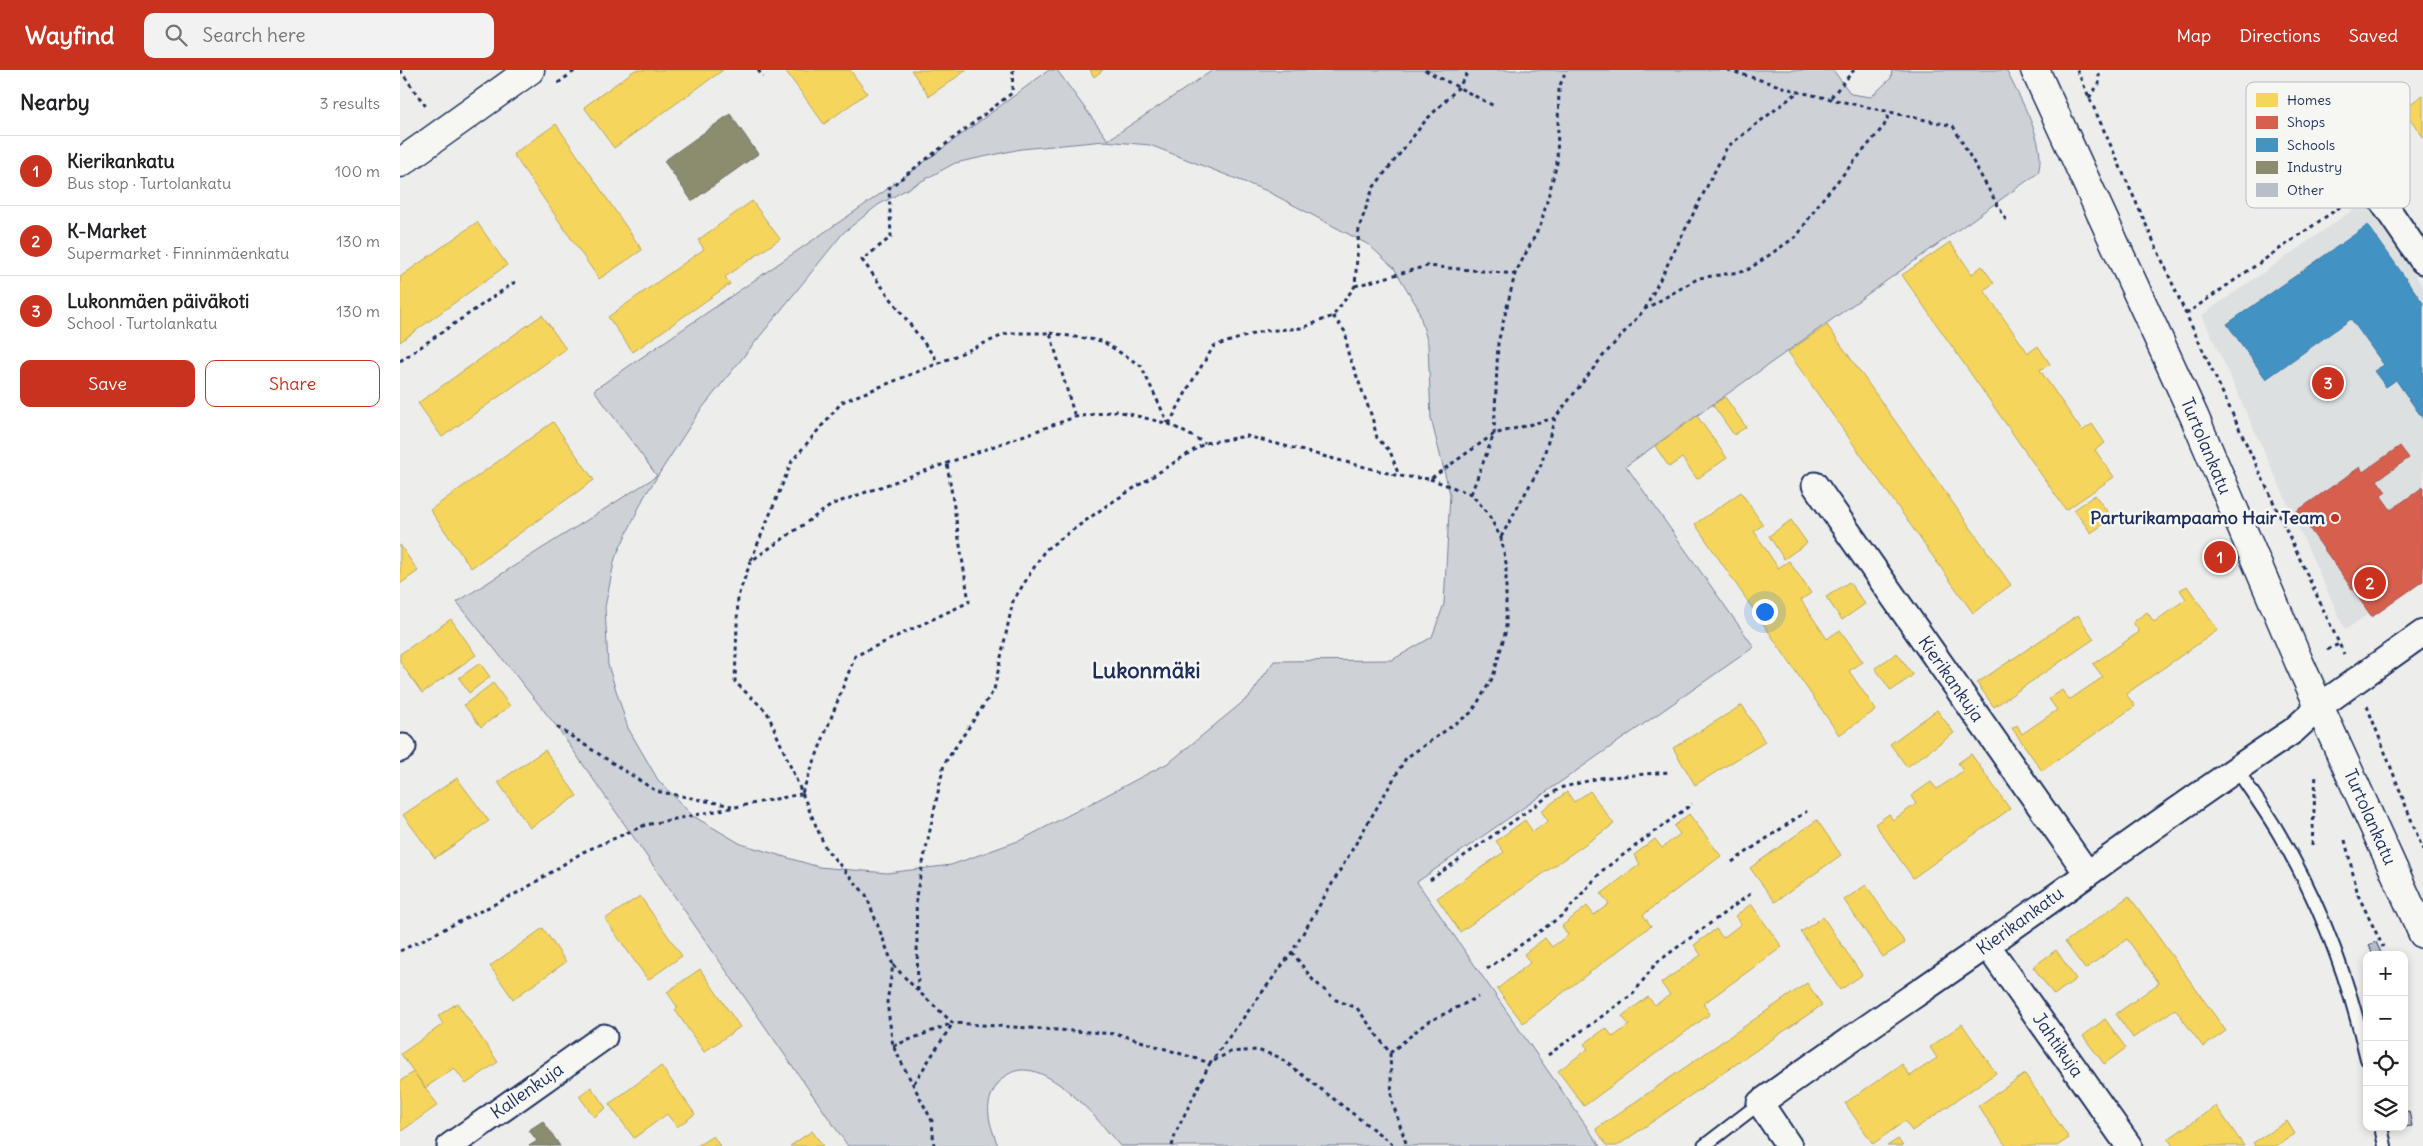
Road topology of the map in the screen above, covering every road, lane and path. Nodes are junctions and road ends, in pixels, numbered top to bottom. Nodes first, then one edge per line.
1 (400, 70) edge
2 (530, 70) edge
3 (758, 70) edge
4 (1013, 70) edge
5 (1425, 70) edge
6 (1469, 70) edge
7 (1566, 70) edge
8 (1728, 70) edge
9 (1854, 70) edge
10 (2035, 70) edge
11 (2077, 70) edge
12 (2099, 70) edge
13 (763, 77) dead end
14 (1459, 87) junction
15 (1799, 92) junction
16 (1830, 97) junction
17 (2089, 98) junction
18 (1496, 107) dead end
19 (428, 111) dead end
20 (1890, 112) junction
21 (400, 163) edge
22 (2338, 208) edge
23 (2387, 208) edge
24 (2006, 220) dead end
25 (2423, 261) edge
26 (1515, 274) junction
27 (515, 282) dead end
28 (1355, 286) junction
29 (1645, 309) junction
30 (2186, 314) junction
31 (1333, 316) junction
32 (1050, 333) junction
33 (400, 361) edge
34 (939, 363) junction
35 (1075, 417) junction
36 (1555, 418) junction
37 (1169, 424) junction
38 (1494, 434) junction
39 (1204, 443) junction
40 (946, 463) junction
41 (1399, 476) junction
42 (1430, 479) junction
43 (1815, 485) dead end
44 (1471, 494) junction
45 (1501, 538) junction
46 (751, 561) junction
47 (2423, 633) edge
48 (2356, 679) junction
49 (2320, 706) junction
50 (557, 727) dead end
51 (2236, 768) junction
52 (2316, 771) dead end
53 (1669, 772) dead end
54 (802, 794) junction
55 (1692, 804) dead end
56 (735, 807) junction
57 (1807, 811) dead end
58 (2343, 834) dead end
59 (2423, 850) edge
60 (1732, 862) dead end
61 (2087, 873) junction
62 (1430, 880) dead end
63 (2310, 891) junction
64 (1753, 892) dead end
65 (2423, 934) edge
66 (1987, 945) junction
67 (2383, 946) dead end
68 (400, 950) edge
69 (1292, 952) junction
70 (893, 965) junction
71 (1487, 969) dead end
72 (918, 991) junction
73 (1478, 997) dead end
74 (953, 1023) junction
75 (604, 1037) dead end
76 (2363, 1045) edge
77 (893, 1046) junction
78 (1390, 1053) junction
79 (1548, 1055) dead end
80 (1210, 1063) junction
81 (914, 1083) junction
82 (1760, 1103) junction
83 (2383, 1131) edge
84 (450, 1146) edge
85 (934, 1146) edge
86 (1172, 1146) edge
87 (1395, 1146) edge
88 (1407, 1146) edge
89 (1704, 1146) edge
90 (1790, 1146) edge
91 (2129, 1146) edge
92 (2385, 1146) edge

1 - 19 path
2 - 21 main road
3 - 13 path
4 - 34 path
5 - 14 path
6 - 14 path
7 - 26 path
8 - 15 path
9 - 16 path
10 - 49 main road, Turtolankatu
11 - 17 path
12 - 17 path
14 - 18 path
14 - 28 path
15 - 16 path
15 - 29 path
16 - 20 path
17 - 30 path
20 - 24 path
20 - 29 path
22 - 30 path
23 - 25 street
26 - 28 path
26 - 38 path
27 - 33 path
28 - 31 path
29 - 36 path
30 - 48 path
31 - 37 path
31 - 41 path
32 - 34 path
32 - 35 path
32 - 37 path
34 - 46 path
35 - 37 path
35 - 40 path
36 - 38 path
36 - 45 path
37 - 39 path
38 - 42 path
38 - 44 path
39 - 41 path
39 - 72 path
40 - 46 path
40 - 54 path
41 - 42 path
42 - 44 path
43 - 61 street, Kierikankuja
44 - 45 path
45 - 69 path
46 - 54 path
47 - 48 street, Kierikankatu
48 - 49 street, Kierikankatu
48 - 59 path
49 - 51 street, Kierikankatu
49 - 65 main road, Turtolankatu
50 - 56 path
51 - 61 street, Kierikankatu
51 - 63 lane
52 - 63 path
53 - 62 path
54 - 56 path
54 - 70 path
55 - 71 path
56 - 68 path
57 - 60 path
58 - 67 path
61 - 66 street, Kierikankatu
63 - 76 lane
64 - 79 path
66 - 82 street, Kierikankatu
66 - 91 street, Jahtikuja
69 - 78 path
69 - 80 path
70 - 72 path
70 - 77 path
72 - 74 path
73 - 78 path
74 - 77 path
74 - 80 path
74 - 81 path
75 - 84 street, Kallenkuja
77 - 81 path
78 - 88 path
80 - 86 path
80 - 87 path
81 - 85 path
82 - 89 lane
82 - 90 street
83 - 92 lane

